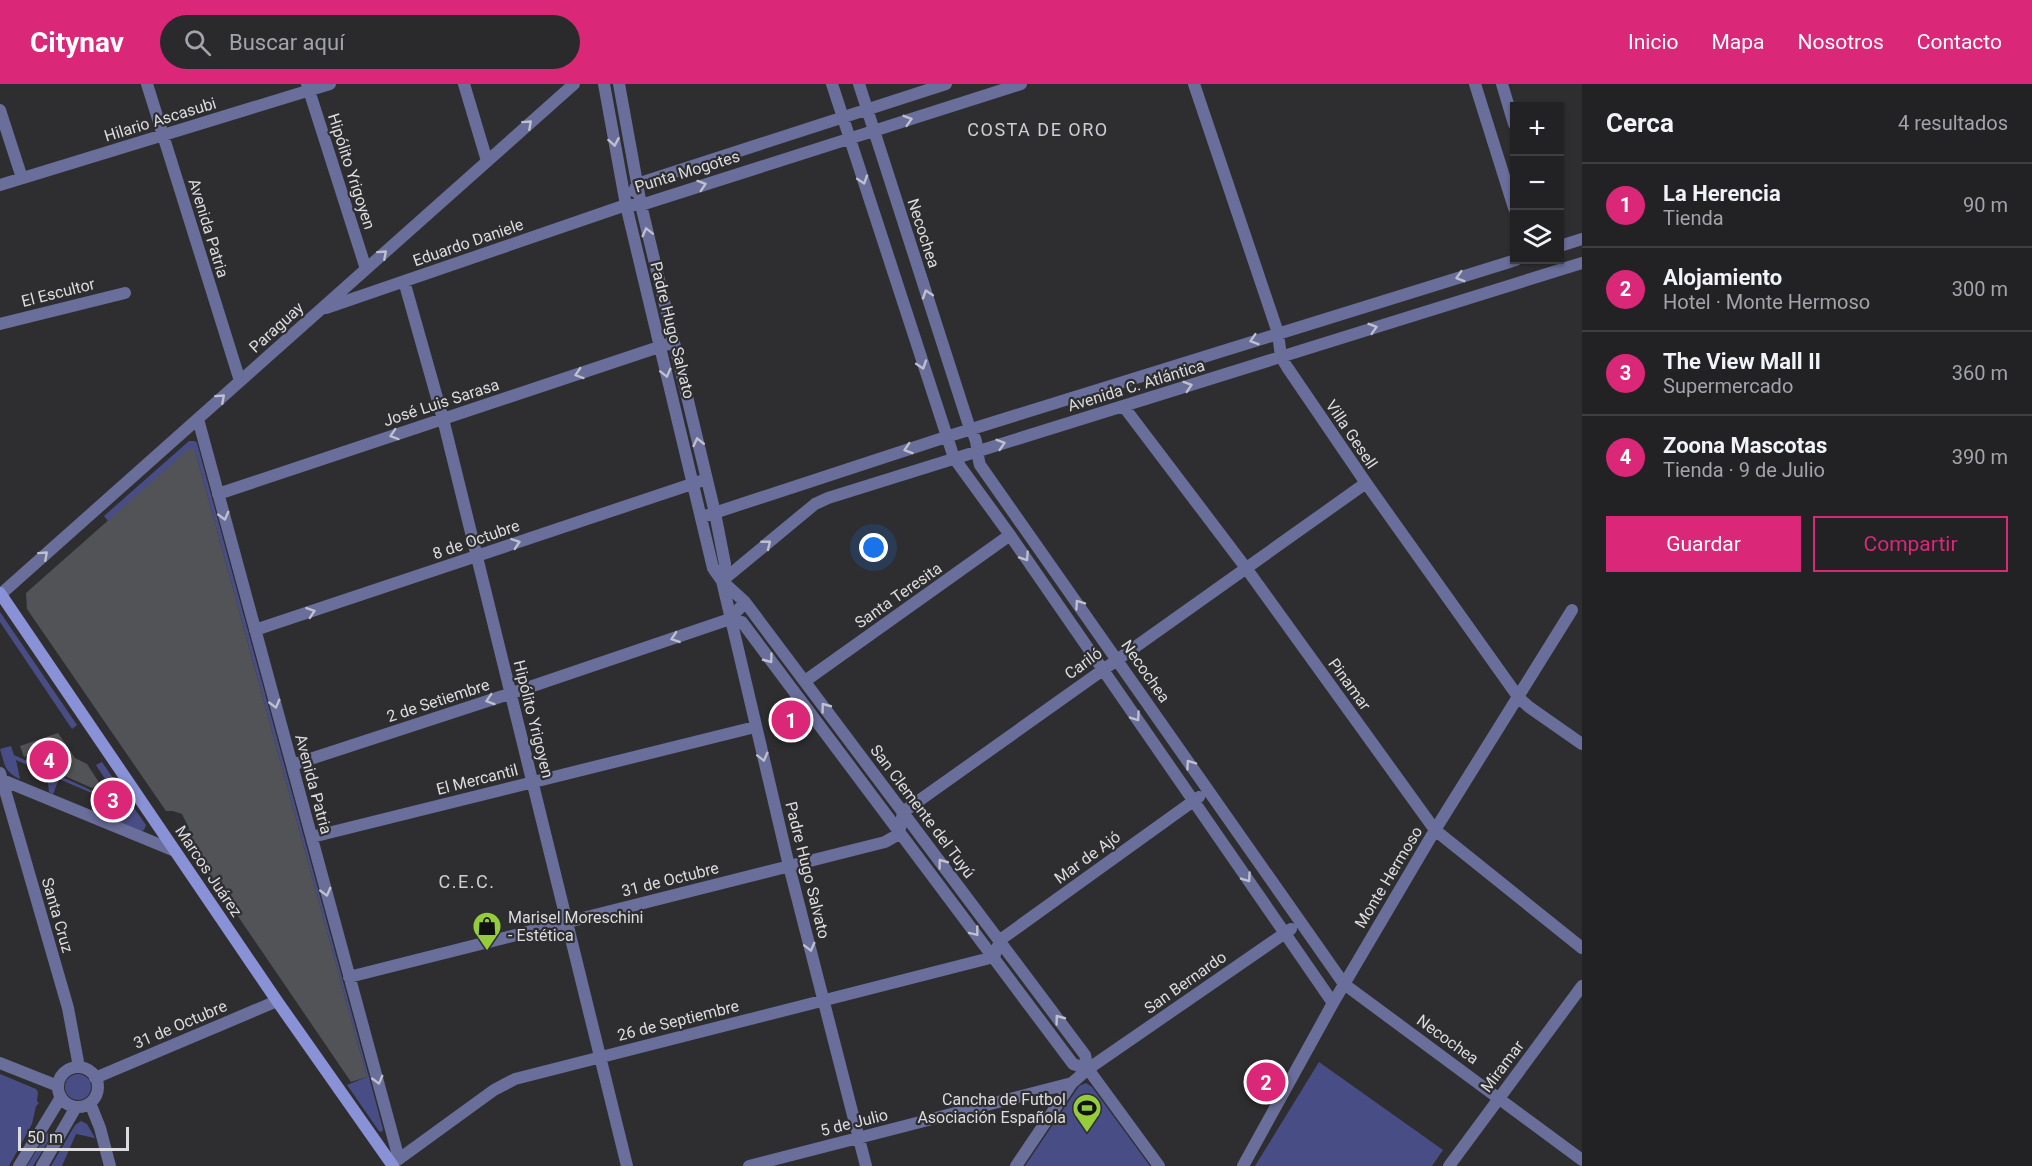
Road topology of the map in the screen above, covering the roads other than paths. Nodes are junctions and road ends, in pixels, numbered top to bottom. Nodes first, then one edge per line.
1 (147, 84) edge
2 (330, 84) edge
3 (464, 84) edge
4 (574, 84) edge
5 (604, 84) edge
6 (619, 84) edge
7 (832, 84) edge
8 (859, 84) edge
9 (946, 84) edge
10 (1021, 84) edge
11 (1194, 84) edge
12 (1475, 84) edge
13 (1502, 84) edge
14 (308, 87) edge
15 (867, 109) junction
16 (1510, 109) edge
17 (0, 110) edge
18 (843, 117) junction
19 (874, 130) junction
20 (163, 135) junction
21 (849, 138) junction
22 (487, 161) junction
23 (22, 178) junction
24 (637, 184) junction
25 (0, 185) edge
26 (1510, 192) edge
27 (626, 205) junction
28 (641, 205) junction
29 (1582, 240) edge
30 (1564, 245) edge
31 (1510, 262) edge
32 (1582, 263) edge
33 (366, 269) junction
34 (404, 281) junction
35 (125, 293) dead end
36 (320, 310) junction
37 (0, 324) edge
38 (1278, 333) junction
39 (674, 342) junction
40 (660, 347) junction
41 (1281, 357) junction
42 (240, 381) junction
43 (1124, 407) junction
44 (198, 419) junction
45 (443, 419) junction
46 (970, 429) junction
47 (945, 437) junction
48 (976, 452) junction
49 (954, 458) junction
50 (707, 479) junction
51 (694, 483) junction
52 (1366, 483) junction
53 (218, 494) junction
54 (715, 513) junction
55 (702, 517) junction
56 (1010, 535) junction
57 (477, 556) junction
58 (1246, 568) junction
59 (722, 581) junction
60 (0, 594) edge
61 (745, 602) junction
62 (1572, 610) dead end
63 (730, 619) junction
64 (255, 630) junction
65 (1117, 659) junction
66 (1102, 669) junction
67 (805, 681) junction
68 (512, 693) junction
69 (1519, 698) junction
70 (755, 727) junction
71 (1582, 744) edge
72 (292, 765) junction
73 (1, 777) edge
74 (533, 782) junction
75 (1209, 790) junction
76 (1194, 801) junction
77 (903, 812) junction
78 (1435, 830) junction
79 (896, 836) junction
80 (312, 837) junction
81 (175, 851) junction
82 (789, 866) junction
83 (568, 922) junction
84 (1301, 922) junction
85 (1285, 933) junction
86 (1000, 940) junction
87 (1582, 948) edge
88 (994, 957) junction
89 (349, 977) junction
90 (1344, 984) junction
91 (1582, 986) edge
92 (824, 1000) junction
93 (277, 1001) junction
94 (1333, 1003) junction
95 (601, 1056) junction
96 (0, 1063) edge
97 (79, 1067) junction
98 (1088, 1069) junction
99 (95, 1077) junction
100 (1072, 1083) junction
101 (59, 1092) junction
102 (1499, 1098) junction
103 (90, 1103) junction
104 (76, 1107) junction
105 (859, 1137) junction
106 (1582, 1160) edge
107 (395, 1163) edge
108 (19, 1166) edge
109 (42, 1166) edge
110 (110, 1166) edge
111 (627, 1166) edge
112 (749, 1166) edge
113 (866, 1166) edge
114 (1016, 1166) edge
115 (1159, 1166) edge
116 (1243, 1166) edge
117 (1449, 1166) edge

1 - 20 street, Avenida Patria
2 - 14 street, Hilario Ascasubi
3 - 22 street
22 -> 4 street, Paraguay
5 -> 27 street, Padre Hugo Salvato
6 - 24 street, Padre Hugo Salvato
7 - 18 street
8 - 15 street, Necochea
9 - 15 street, Punta Mogotes
19 -> 10 street, Punta Mogotes
11 - 38 street, Villa Gesell
12 - 26 street
13 - 16 street
14 - 20 street, Hilario Ascasubi
14 - 33 street, Hipólito Yrigoyen
15 - 18 street, Punta Mogotes
15 - 19 street, Necochea
17 - 23 street
18 - 21 street
18 - 24 street, Punta Mogotes
19 - 21 street, Punta Mogotes
46 -> 19 street, Necochea
20 - 23 street, Hilario Ascasubi
20 - 42 street, Avenida Patria
28 -> 21 street, Punta Mogotes
21 -> 47 street
33 -> 22 street, Paraguay
23 - 25 street, Hilario Ascasubi
24 - 27 street, Punta Mogotes
24 - 28 street, Padre Hugo Salvato
27 - 28 street, Punta Mogotes
27 - 34 street, Eduardo Daniele
27 - 40 street, Padre Hugo Salvato
39 -> 28 street, Padre Hugo Salvato
29 - 30 street
31 -> 38 street, Avenida C. Atlántica
41 -> 32 street, Avenida C. Atlántica
33 - 36 street, Paraguay
34 - 36 street, Eduardo Daniele
34 - 45 street, Hipólito Yrigoyen
35 - 37 street, El Escultor
36 - 42 street, Paraguay
38 - 41 street, Villa Gesell
38 -> 46 street, Avenida C. Atlántica
39 - 40 street, José Luis Sarasa
50 -> 39 street, Padre Hugo Salvato
40 -> 45 street, José Luis Sarasa
40 -> 51 street, Padre Hugo Salvato
43 -> 41 street, Avenida C. Atlántica
41 - 52 street, Villa Gesell
44 -> 42 street, Paraguay
48 -> 43 street, Avenida C. Atlántica
43 - 58 street, Pinamar
44 - 53 street, Avenida Patria
60 -> 44 street, Paraguay
45 -> 53 street, José Luis Sarasa
45 - 57 street, Hipólito Yrigoyen
46 - 47 street, Avenida C. Atlántica
46 - 48 street, Necochea
47 - 49 street
47 -> 54 street, Avenida C. Atlántica
48 - 49 street, Avenida C. Atlántica
65 -> 48 street, Necochea
49 - 56 street
59 -> 49 street, Avenida C. Atlántica
50 - 51 street, 8 de Octubre
50 - 54 street, Padre Hugo Salvato
51 - 55 street, Padre Hugo Salvato
57 -> 51 street, 8 de Octubre
52 - 58 street, Cariló
52 - 69 street, Villa Gesell
53 -> 64 street, Avenida Patria
54 - 55 street, Avenida C. Atlántica
54 - 59 street, Padre Hugo Salvato
55 - 59 street, Padre Hugo Salvato
56 -> 66 street
56 - 67 street, Santa Teresita
64 -> 57 street, 8 de Octubre
57 - 68 street, Hipólito Yrigoyen
58 - 65 street, Cariló
58 - 78 street, Pinamar
59 - 61 street, San Clemente del Tuyú
59 - 63 street, Padre Hugo Salvato
60 - 81 main road, Marcos Juárez
61 - 63 street
61 - 67 street, San Clemente del Tuyú
62 - 69 street, Monte Hermoso
63 -> 68 street, 2 de Setiembre
63 - 70 street, Padre Hugo Salvato
63 -> 79 street, San Clemente del Tuyú
64 -> 72 street, Avenida Patria
65 - 66 street, Cariló
75 -> 65 street, Necochea
66 -> 76 street
66 - 77 street, Cariló
77 -> 67 street, San Clemente del Tuyú
68 -> 72 street, 2 de Setiembre
68 - 74 street, Hipólito Yrigoyen
69 - 71 street, Villa Gesell
69 - 78 street, Monte Hermoso
70 - 74 street, El Mercantil
70 -> 82 street, Padre Hugo Salvato
72 - 80 street, Avenida Patria
73 - 81 street
73 - 97 street, Santa Cruz
74 - 80 street, El Mercantil
74 - 83 street, Hipólito Yrigoyen
75 - 76 street, Mar de Ajó
75 - 84 street, Necochea
76 -> 85 street
76 - 86 street, Mar de Ajó
77 - 79 street
86 -> 77 street, San Clemente del Tuyú
78 - 87 street, Pinamar
78 - 90 street, Monte Hermoso
79 - 82 street, 31 de Octubre
79 -> 88 street, San Clemente del Tuyú
80 -> 89 street, Avenida Patria
81 - 93 main road, Marcos Juárez
82 - 83 street, 31 de Octubre
82 -> 92 street, Padre Hugo Salvato
83 - 89 street, 31 de Octubre
83 - 95 street, Hipólito Yrigoyen
84 - 85 street, San Bernardo
84 - 90 street, Necochea
85 - 94 street
85 - 98 street, San Bernardo
86 - 88 street
98 -> 86 street, San Clemente del Tuyú
88 - 92 street, 26 de Septiembre
88 - 98 street, San Clemente del Tuyú
89 -> 107 street, Avenida Patria
90 - 94 street, Monte Hermoso
90 - 102 street, Necochea
91 - 102 street, Miramar
92 - 95 street, 26 de Septiembre
92 - 105 street, Padre Hugo Salvato
93 - 99 street, 31 de Octubre
93 - 107 main road, Marcos Juárez
94 - 116 street, Monte Hermoso
95 - 107 street, 26 de Septiembre
95 - 111 street, Hipólito Yrigoyen
96 - 101 street
97 - 99 street
97 - 101 street
98 - 100 street, San Bernardo
98 - 115 street, San Clemente del Tuyú
99 - 103 street
100 - 105 street, 5 de Julio
100 - 114 street
101 - 104 street
101 - 108 street
102 - 106 street, Necochea
102 - 117 street, Miramar
103 - 104 street
103 - 110 street
104 - 109 street
105 - 112 street, 5 de Julio
105 - 113 street, Padre Hugo Salvato

